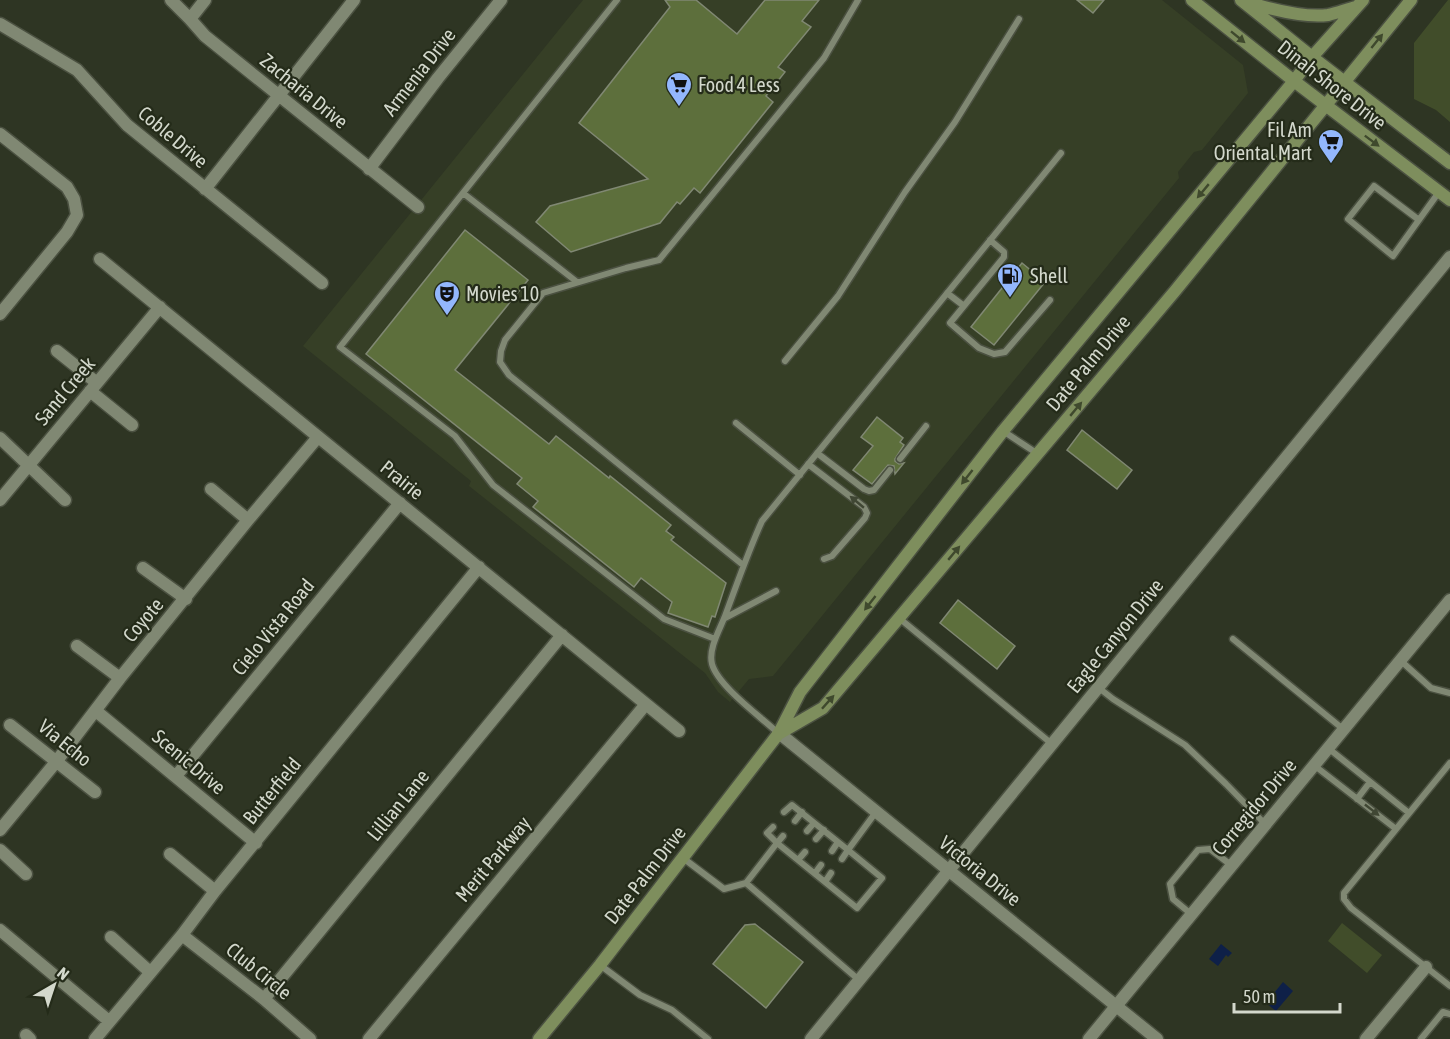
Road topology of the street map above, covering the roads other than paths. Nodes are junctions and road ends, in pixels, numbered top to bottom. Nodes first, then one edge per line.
1 (171, 0) edge
2 (205, 0) edge
3 (354, 0) edge
4 (501, 0) edge
5 (617, 0) edge
6 (858, 0) edge
7 (1192, 0) edge
8 (1241, 0) edge
9 (1411, 0) edge
10 (1360, 3) edge
11 (190, 19) junction
12 (1019, 19) dead end
13 (0, 24) edge
14 (1312, 57) junction
15 (1294, 81) junction
16 (1344, 82) junction
17 (278, 95) junction
18 (1326, 106) junction
19 (0, 134) edge
20 (1061, 153) dead end
21 (1450, 163) edge
22 (369, 169) junction
23 (205, 189) junction
24 (463, 193) junction
25 (1445, 196) edge
26 (418, 207) dead end
27 (1419, 220) junction
28 (990, 240) junction
29 (1450, 257) edge
30 (100, 259) dead end
31 (577, 282) junction
32 (322, 283) dead end
33 (947, 293) junction
34 (1050, 300) dead end
35 (964, 306) junction
36 (160, 307) junction
37 (0, 314) edge
38 (57, 351) dead end
39 (785, 361) dead end
40 (93, 387) junction
41 (736, 423) dead end
42 (132, 425) dead end
43 (926, 426) dead end
44 (1003, 431) junction
45 (318, 437) junction
46 (0, 438) edge
47 (817, 453) junction
48 (1038, 454) junction
49 (900, 459) dead end
50 (808, 464) junction
51 (28, 465) junction
52 (890, 470) dead end
53 (800, 475) junction
54 (212, 489) dead end
55 (0, 500) edge
56 (65, 500) dead end
57 (400, 503) junction
58 (248, 520) junction
59 (824, 559) dead end
60 (743, 566) junction
61 (479, 567) junction
62 (143, 568) dead end
63 (776, 591) dead end
64 (186, 598) junction
65 (1450, 600) edge
66 (724, 618) junction
67 (899, 618) junction
68 (562, 635) junction
69 (715, 639) junction
70 (1233, 639) dead end
71 (77, 646) dead end
72 (1400, 661) junction
73 (120, 678) junction
74 (1098, 687) junction
75 (1450, 693) edge
76 (646, 704) junction
77 (96, 711) junction
78 (10, 725) dead end
79 (1344, 729) junction
80 (679, 731) dead end
81 (779, 733) junction
82 (1052, 744) junction
83 (1328, 748) junction
84 (56, 762) junction
85 (1450, 763) edge
86 (1314, 765) junction
87 (176, 776) junction
88 (1370, 782) junction
89 (95, 792) dead end
90 (1357, 799) junction
91 (784, 812) dead end
92 (802, 812) junction
93 (877, 812) junction
94 (1409, 813) junction
95 (795, 821) dead end
96 (814, 823) junction
97 (1265, 824) junction
98 (773, 827) dead end
99 (1396, 829) junction
100 (0, 830) edge
101 (824, 830) junction
102 (807, 831) dead end
103 (783, 836) dead end
104 (816, 839) dead end
105 (838, 842) junction
106 (256, 843) junction
107 (777, 843) junction
108 (795, 845) dead end
109 (0, 850) edge
110 (848, 850) junction
111 (832, 851) dead end
112 (806, 852) dead end
113 (789, 853) junction
114 (170, 854) dead end
115 (683, 858) junction
116 (842, 859) dead end
117 (798, 860) junction
118 (821, 865) dead end
119 (1231, 866) junction
120 (949, 870) junction
121 (815, 873) junction
122 (831, 873) dead end
123 (26, 874) dead end
124 (825, 882) junction
125 (746, 884) junction
126 (215, 891) junction
127 (1192, 914) junction
128 (0, 930) edge
129 (182, 935) junction
130 (111, 936) dead end
131 (600, 965) junction
132 (1426, 967) junction
133 (150, 972) junction
134 (859, 980) junction
135 (1450, 986) edge
136 (264, 999) junction
137 (1116, 1006) junction
138 (1450, 1014) edge
139 (109, 1021) junction
140 (95, 1039) edge
141 (310, 1039) edge
142 (369, 1039) edge
143 (539, 1039) edge
144 (708, 1039) edge
145 (811, 1039) edge
146 (1089, 1039) edge
147 (1157, 1039) edge
148 (1366, 1039) edge
149 (1421, 1039) edge

1 - 11 street, Zacharia Drive
2 - 11 street
3 - 17 street
4 - 22 street, Armenia Drive
5 - 24 lane
6 - 31 lane
7 -> 15 main road, Dinah Shore Drive
8 - 10 main road
8 - 14 main road, Dinah Shore Drive
16 -> 9 main road, Date Palm Drive
10 - 14 main road, Date Palm Drive
11 - 17 street, Zacharia Drive
12 - 39 lane
13 - 23 street, Coble Drive
14 - 15 main road, Date Palm Drive
14 - 16 main road, Dinah Shore Drive
15 - 18 main road, Dinah Shore Drive
15 -> 44 main road, Date Palm Drive
16 - 18 main road, Date Palm Drive
16 - 21 main road, Dinah Shore Drive
17 - 22 street, Zacharia Drive
17 - 23 street
18 -> 25 main road, Dinah Shore Drive
48 -> 18 main road, Date Palm Drive
19 - 37 street
20 - 28 lane
22 - 26 street, Zacharia Drive
23 - 32 street, Coble Drive
24 - 31 lane
24 - 69 lane
25 - 27 lane
27 - 27 lane
28 - 33 lane
28 - 35 lane
29 - 74 street, Eagle Canyon Drive
30 - 36 street, Prairie
31 - 60 lane
33 - 35 lane
33 - 47 lane
34 - 35 lane
36 - 40 street, Sand Creek
36 - 45 street, Prairie
38 - 40 street
40 - 42 street
40 - 51 street, Sand Creek
41 - 53 lane
43 - 49 lane
44 - 48 lane
44 -> 81 main road, Date Palm Drive
45 - 57 street, Prairie
45 - 58 street, Coyote
46 - 51 street
47 - 50 lane
47 - 52 lane
67 -> 48 main road, Date Palm Drive
50 - 53 lane
59 -> 50 lane
51 - 55 street, Sand Creek
51 - 56 street
53 - 60 lane
54 - 58 street
57 - 61 street, Prairie
57 - 87 street, Cielo Vista Road
58 - 64 street, Coyote
60 - 66 lane
61 - 68 street, Prairie
61 - 106 street, Butterfield
62 - 64 street
63 - 66 lane
64 - 73 street, Coyote
65 - 72 street, Corregidor Drive
66 - 69 lane
81 -> 67 main road, Date Palm Drive
67 - 82 lane
68 - 76 street, Prairie
68 - 136 street, Lillian Lane
69 - 81 lane
70 - 79 lane
71 - 73 street
72 - 75 lane
72 - 79 street, Corregidor Drive
73 - 77 street, Coyote
74 - 82 street, Eagle Canyon Drive
74 - 97 lane
76 - 80 street, Prairie
76 - 142 street, Merit Parkway
77 - 84 street, Coyote
77 - 87 street, Scenic Drive
78 - 84 street, Via Echo
79 - 83 street, Corregidor Drive
81 - 93 street, Victoria Drive
81 - 115 main road, Date Palm Drive
82 - 120 street, Eagle Canyon Drive
83 - 86 street, Corregidor Drive
83 - 88 lane
84 - 89 street, Via Echo
84 - 100 street, Coyote
85 - 94 lane
86 - 90 lane
86 - 97 street, Corregidor Drive
87 - 106 street, Scenic Drive
88 - 90 lane
88 - 94 lane
90 -> 99 lane
91 - 92 lane
92 - 95 lane
92 - 96 lane
93 - 110 lane
93 - 120 street, Victoria Drive
94 - 99 lane
96 - 101 lane
96 - 102 lane
97 - 119 street, Corregidor Drive
98 - 107 lane
99 - 132 lane
101 - 104 lane
101 - 105 lane
103 - 107 lane
105 - 110 lane
105 - 111 lane
106 - 126 street, Butterfield
107 - 113 lane
107 - 125 lane
108 - 113 lane
109 - 123 street
110 - 116 lane
110 - 124 lane
112 - 117 lane
113 - 117 lane
114 - 126 street
115 - 125 lane
115 - 131 main road, Date Palm Drive
117 - 121 lane
118 - 121 lane
119 - 127 street, Corregidor Drive
119 - 127 lane
120 - 134 street, Eagle Canyon Drive
120 - 137 street, Victoria Drive
121 - 124 lane
122 - 124 lane
125 - 134 lane
126 - 129 street, Butterfield
127 - 137 street, Corregidor Drive
128 - 139 street
129 - 133 street, Butterfield
129 - 136 street, Club Circle
130 - 133 street
131 - 143 main road, Date Palm Drive
131 - 144 lane
132 - 135 lane
132 - 148 street
133 - 139 street, Butterfield
134 - 145 street, Eagle Canyon Drive
136 - 141 street, Club Circle
137 - 146 street, Corregidor Drive
137 - 147 street, Victoria Drive
138 - 149 lane
139 - 140 street, Butterfield

